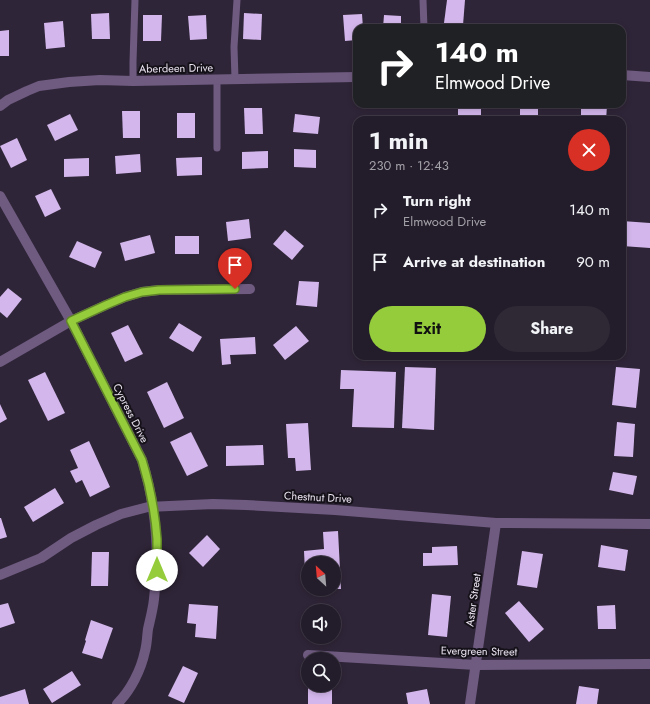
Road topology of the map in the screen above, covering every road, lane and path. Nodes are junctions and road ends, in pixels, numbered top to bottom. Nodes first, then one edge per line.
1 (135, 0) edge
2 (237, 0) edge
3 (423, 0) edge
4 (424, 24) edge
5 (626, 75) edge
6 (353, 77) edge
7 (650, 77) edge
8 (235, 79) junction
9 (217, 80) junction
10 (133, 81) junction
11 (0, 106) edge
12 (217, 148) dead end
13 (1, 200) edge
14 (250, 289) dead end
15 (71, 321) junction
16 (0, 362) edge
17 (153, 507) junction
18 (496, 523) junction
19 (650, 524) edge
20 (0, 575) edge
21 (341, 657) edge
22 (650, 664) edge
23 (476, 665) junction
24 (117, 704) edge
25 (470, 704) edge

1 - 10 lane
2 - 8 lane
3 - 4 lane
5 - 7 street
6 - 8 street, Aberdeen Drive
8 - 9 street, Aberdeen Drive
9 - 10 street, Aberdeen Drive
9 - 12 lane
10 - 11 street, Aberdeen Drive
13 - 15 street, Cypress Drive
14 - 15 street
15 - 16 street
15 - 17 street, Cypress Drive
17 - 18 street, Chestnut Drive
17 - 20 street, Chestnut Drive
17 - 24 street, Cypress Drive
18 - 19 street, Chestnut Drive
18 - 23 street, Aster Street
21 - 23 street, Evergreen Street
22 - 23 street, Evergreen Street
23 - 25 street, Aster Street

